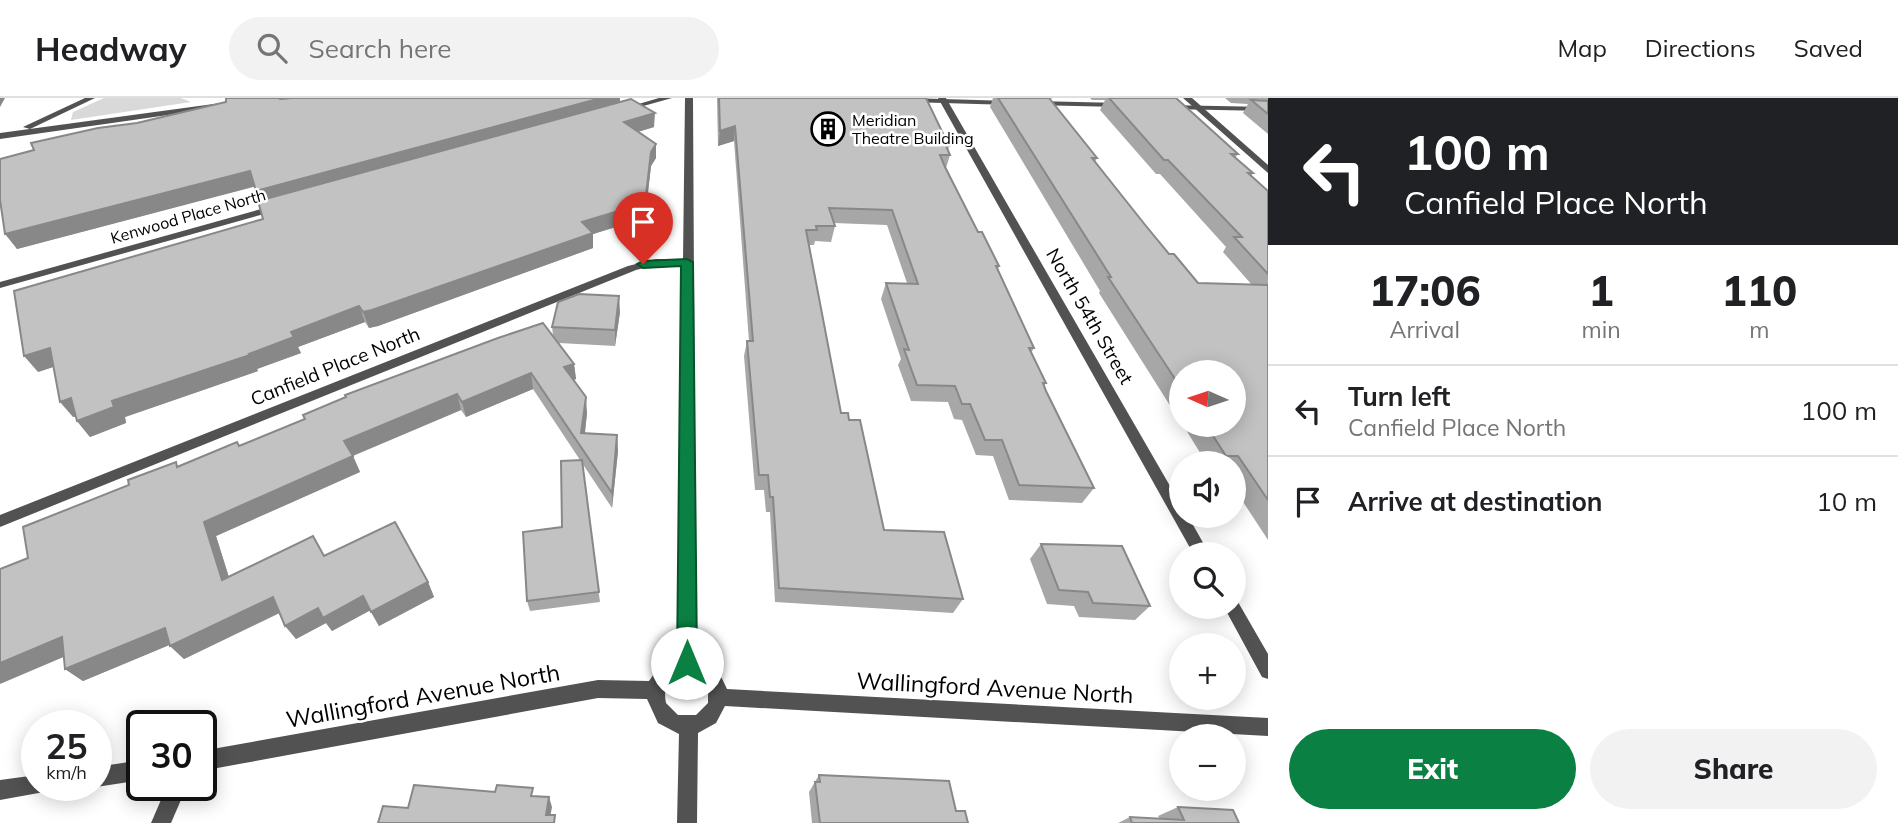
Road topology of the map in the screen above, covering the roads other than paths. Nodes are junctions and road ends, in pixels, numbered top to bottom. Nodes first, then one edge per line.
1 (91, 98) edge
2 (199, 98) edge
3 (668, 98) edge
4 (689, 98) edge
5 (1187, 98) edge
6 (943, 99) edge
7 (898, 100) edge
8 (232, 103) edge
9 (219, 105) junction
10 (1133, 106) edge
11 (1158, 106) edge
12 (1198, 108) junction
13 (1268, 109) edge
14 (617, 111) edge
15 (12, 134) junction
16 (0, 138) edge
17 (1268, 170) edge
18 (295, 202) edge
19 (687, 262) junction
20 (0, 285) edge
21 (0, 521) edge
22 (1195, 542) edge
23 (1239, 619) edge
24 (687, 663) junction
25 (1268, 671) edge
26 (655, 690) junction
27 (719, 697) junction
28 (689, 725) junction
29 (1268, 727) edge
30 (217, 758) edge
31 (21, 787) edge
32 (0, 790) edge
33 (171, 801) edge
34 (161, 823) edge
35 (687, 823) edge

1 - 15 street
2 - 9 street
3 - 14 street
4 - 19 street
5 - 12 street
6 - 7 street
6 - 10 street
6 - 22 street, North 54th Street
8 - 9 street
9 - 15 street
11 - 12 street
12 - 13 street
12 - 17 street
15 - 16 street
18 - 20 street, Kenwood Place North
19 - 21 street, Canfield Place North
19 - 24 street
23 - 25 street
24 - 26 street
24 - 27 street
26 - 28 street
26 - 30 street, Wallingford Avenue North
27 - 28 street
27 - 29 street, Wallingford Avenue North
28 - 35 street
31 - 32 street
33 - 34 street

